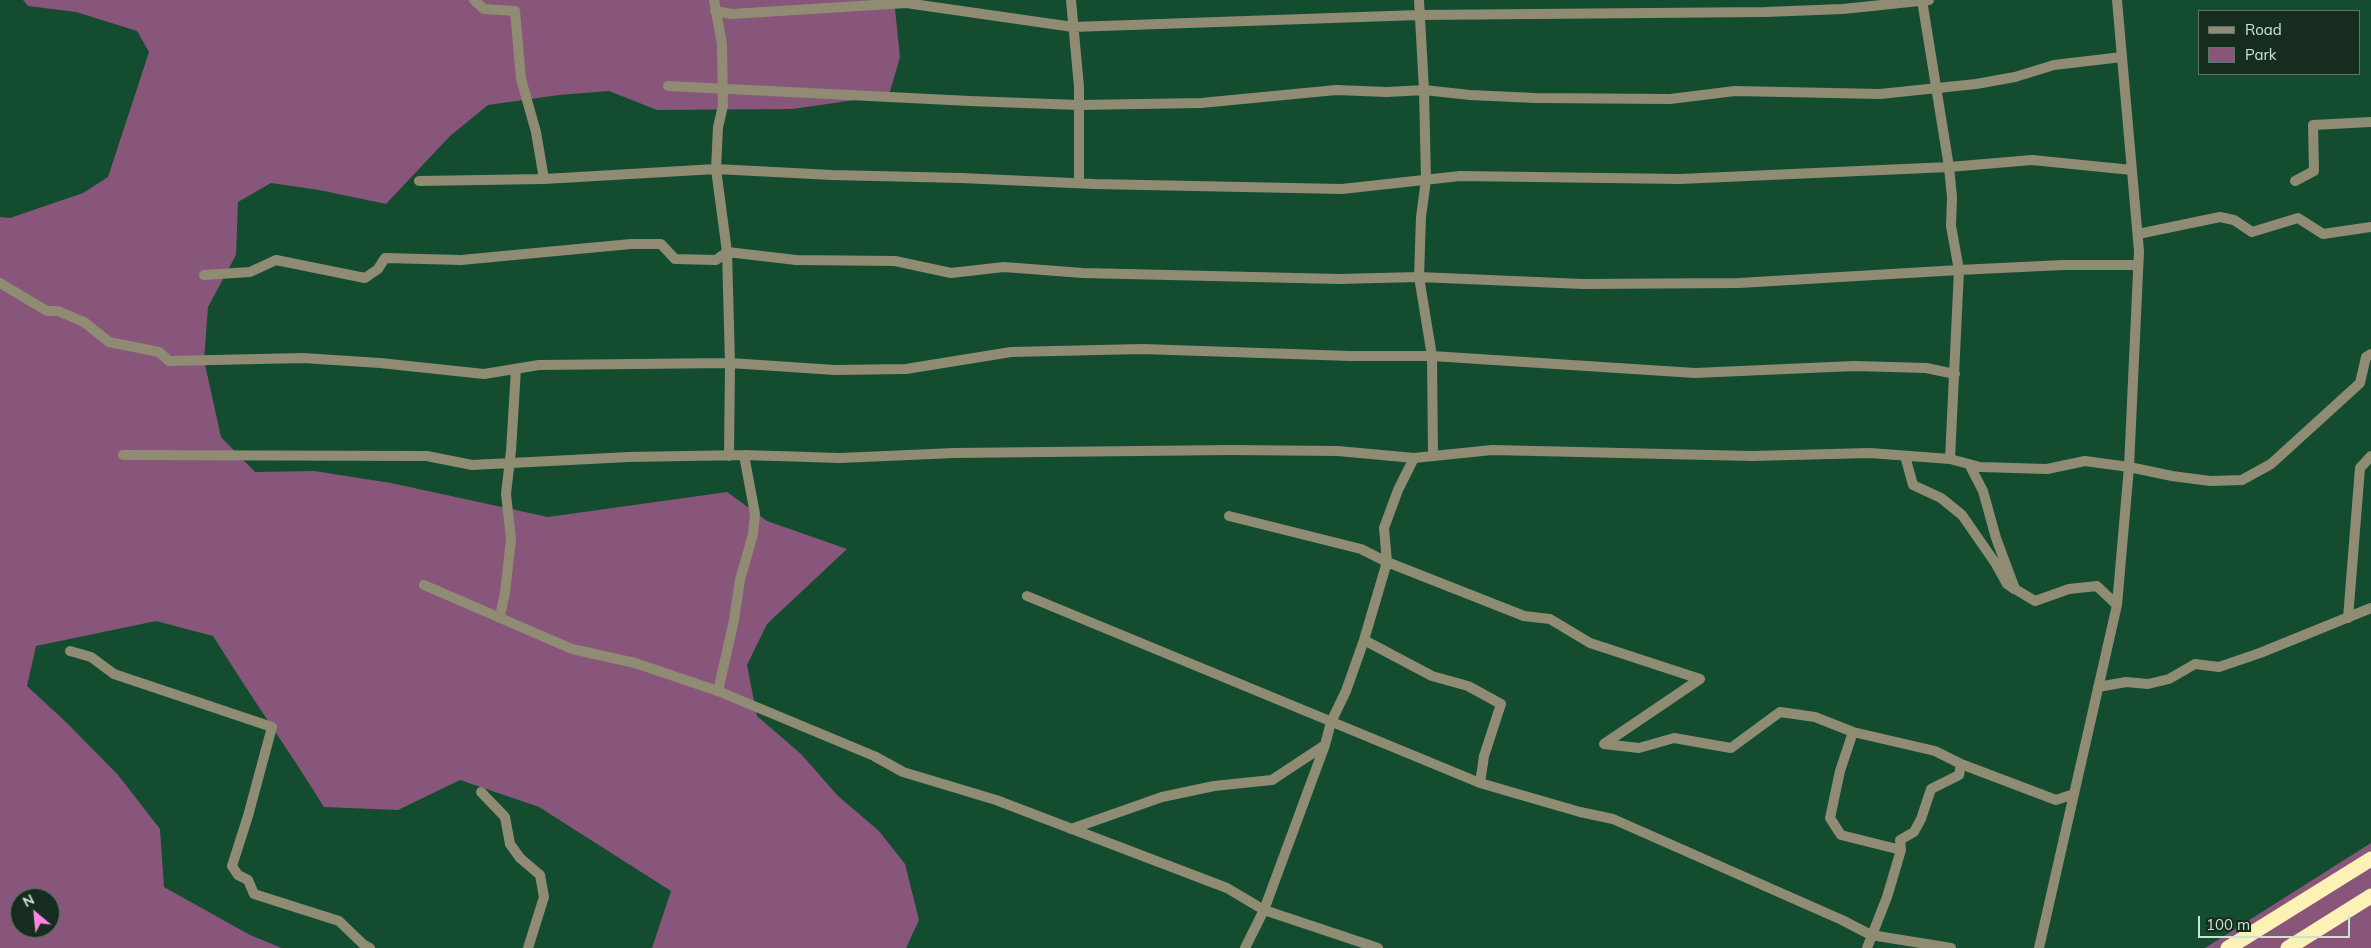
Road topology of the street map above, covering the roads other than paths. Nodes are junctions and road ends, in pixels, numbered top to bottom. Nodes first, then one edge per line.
1 (474, 0) edge
2 (714, 0) edge
3 (1071, 0) edge
4 (1419, 0) edge
5 (1924, 0) edge
6 (2117, 0) edge
7 (715, 11) junction
8 (1419, 15) junction
9 (1073, 27) junction
10 (2122, 56) junction
11 (668, 86) dead end
12 (1935, 88) junction
13 (1424, 90) junction
14 (2371, 122) edge
15 (1949, 168) junction
16 (716, 169) junction
17 (2132, 170) junction
18 (544, 179) junction
19 (1426, 180) junction
20 (2296, 181) dead end
21 (419, 182) dead end
22 (1079, 183) junction
23 (2371, 228) edge
24 (2138, 234) junction
25 (727, 252) junction
26 (2138, 265) junction
27 (1959, 270) junction
28 (204, 275) dead end
29 (1419, 277) junction
30 (0, 283) edge
31 (2371, 354) edge
32 (1432, 356) junction
33 (730, 363) junction
34 (516, 368) junction
35 (1955, 374) junction
36 (123, 455) dead end
37 (744, 455) junction
38 (728, 456) junction
39 (1433, 456) junction
40 (1906, 456) junction
41 (2371, 456) edge
42 (1414, 458) junction
43 (1950, 458) junction
44 (509, 464) junction
45 (1969, 464) junction
46 (2130, 467) junction
47 (1229, 516) dead end
48 (1387, 562) junction
49 (424, 585) dead end
50 (2015, 590) junction
51 (1027, 596) dead end
52 (2117, 605) junction
53 (2371, 608) edge
54 (500, 616) junction
55 (2348, 618) junction
56 (1364, 640) junction
57 (70, 651) dead end
58 (2098, 687) junction
59 (718, 691) junction
60 (1331, 722) junction
61 (1853, 732) junction
62 (1325, 745) junction
63 (1960, 764) junction
64 (1480, 784) junction
65 (480, 792) dead end
66 (2074, 794) junction
67 (1071, 829) junction
68 (1901, 850) junction
69 (2371, 859) edge
70 (2371, 896) edge
71 (1264, 910) junction
72 (1871, 935) junction
73 (370, 948) edge
74 (528, 948) edge
75 (1245, 948) edge
76 (1378, 948) edge
77 (1866, 948) edge
78 (1951, 948) edge
79 (2039, 948) edge
80 (2228, 948) edge
81 (2288, 948) edge

1 - 18 street
2 - 7 street
3 - 9 street
4 - 8 street
5 - 8 street
5 - 12 street
6 - 10 street
7 - 9 street
7 - 16 street
8 - 9 street
8 - 13 street
9 - 22 street
10 - 12 street
10 - 17 street
11 - 13 street
12 - 13 street
12 - 15 street
13 - 19 street
14 - 20 street
15 - 17 street
15 - 19 street
15 - 27 street
16 - 18 street
16 - 22 street
16 - 25 street
17 - 24 street
18 - 21 street
19 - 22 street
19 - 29 street
23 - 24 street
24 - 26 street
25 - 28 street
25 - 29 street
25 - 33 street
26 - 27 street
26 - 46 street
27 - 29 street
27 - 35 street
29 - 32 street
30 - 34 street
31 - 46 street
32 - 33 street
32 - 35 street
32 - 39 street
33 - 34 street
33 - 38 street
34 - 44 street
35 - 43 street
36 - 44 street
37 - 38 street
37 - 42 street
37 - 59 street
38 - 44 street
39 - 40 street
39 - 42 street
40 - 43 street
40 - 50 street
41 - 55 street
42 - 48 street
43 - 45 street
44 - 54 street
45 - 46 street
45 - 50 street
46 - 52 street
47 - 48 street
48 - 56 street
48 - 61 street
49 - 54 street
50 - 52 street
51 - 60 street
52 - 58 street
53 - 55 street
54 - 59 street
55 - 58 street
56 - 60 street
56 - 64 street
57 - 73 street
58 - 66 street
59 - 67 street
60 - 62 street
60 - 64 street
61 - 63 street
61 - 68 street
62 - 67 street
62 - 71 street
63 - 66 street
63 - 68 street
64 - 72 street
65 - 74 street
66 - 79 street
67 - 71 street
68 - 72 street
69 - 80 highway
70 - 81 highway
71 - 75 street
71 - 76 street
72 - 77 street
72 - 78 street

